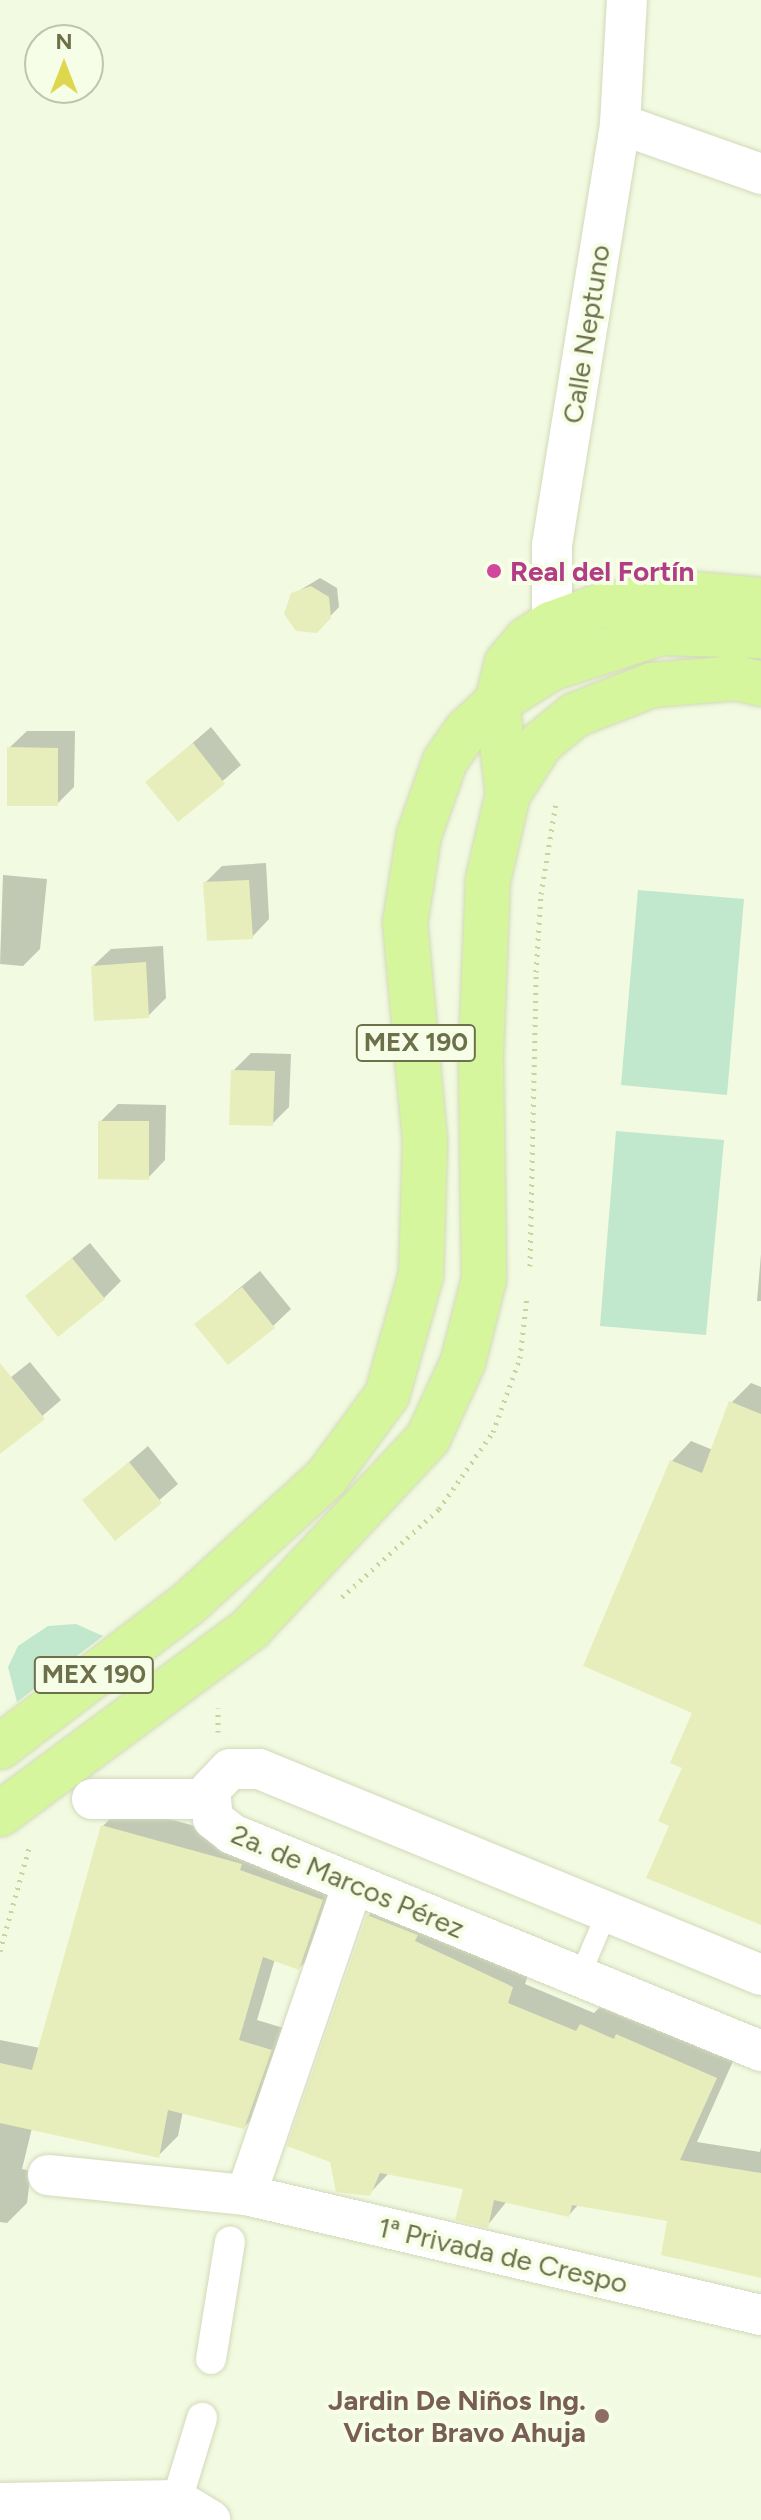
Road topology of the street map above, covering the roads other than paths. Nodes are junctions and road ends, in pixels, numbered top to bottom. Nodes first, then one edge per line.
1 (627, 0) edge
2 (620, 124) junction
3 (761, 174) edge
4 (761, 600) edge
5 (551, 624) junction
6 (761, 636) edge
7 (552, 668) junction
8 (761, 684) edge
9 (497, 702) junction
10 (508, 794) junction
11 (0, 1747) edge
12 (92, 1799) dead end
13 (208, 1799) junction
14 (15, 1826) edge
15 (353, 1884) junction
16 (607, 1912) junction
17 (761, 1975) edge
18 (580, 1976) junction
19 (761, 2051) edge
20 (48, 2175) dead end
21 (246, 2195) junction
22 (230, 2242) dead end
23 (761, 2315) edge
24 (209, 2371) dead end
25 (202, 2418) dead end
26 (0, 2503) edge
27 (187, 2513) edge

1 - 2 street, Calle Neptuno
2 - 3 street
2 - 5 street, Calle Neptuno
4 - 5 main road
5 - 7 street, Calle Neptuno
5 - 9 main road
6 - 7 main road, MEX 190
7 - 9 main road, MEX 190
8 - 10 main road, MEX 190
9 - 10 main road
9 - 11 main road, MEX 190
10 - 14 main road, MEX 190
12 - 13 street
13 - 15 street, 2a. de Marcos Pérez
13 - 16 street, 2a. de Marcos Pérez
15 - 18 street, 2a. de Marcos Pérez
15 - 21 street
16 - 17 street, 2a. de Marcos Pérez
16 - 18 lane
18 - 19 street, 2a. de Marcos Pérez
20 - 21 street, 1ª Privada de Crespo
21 - 23 street, 1ª Privada de Crespo
22 - 24 street
25 - 27 street
26 - 27 street

